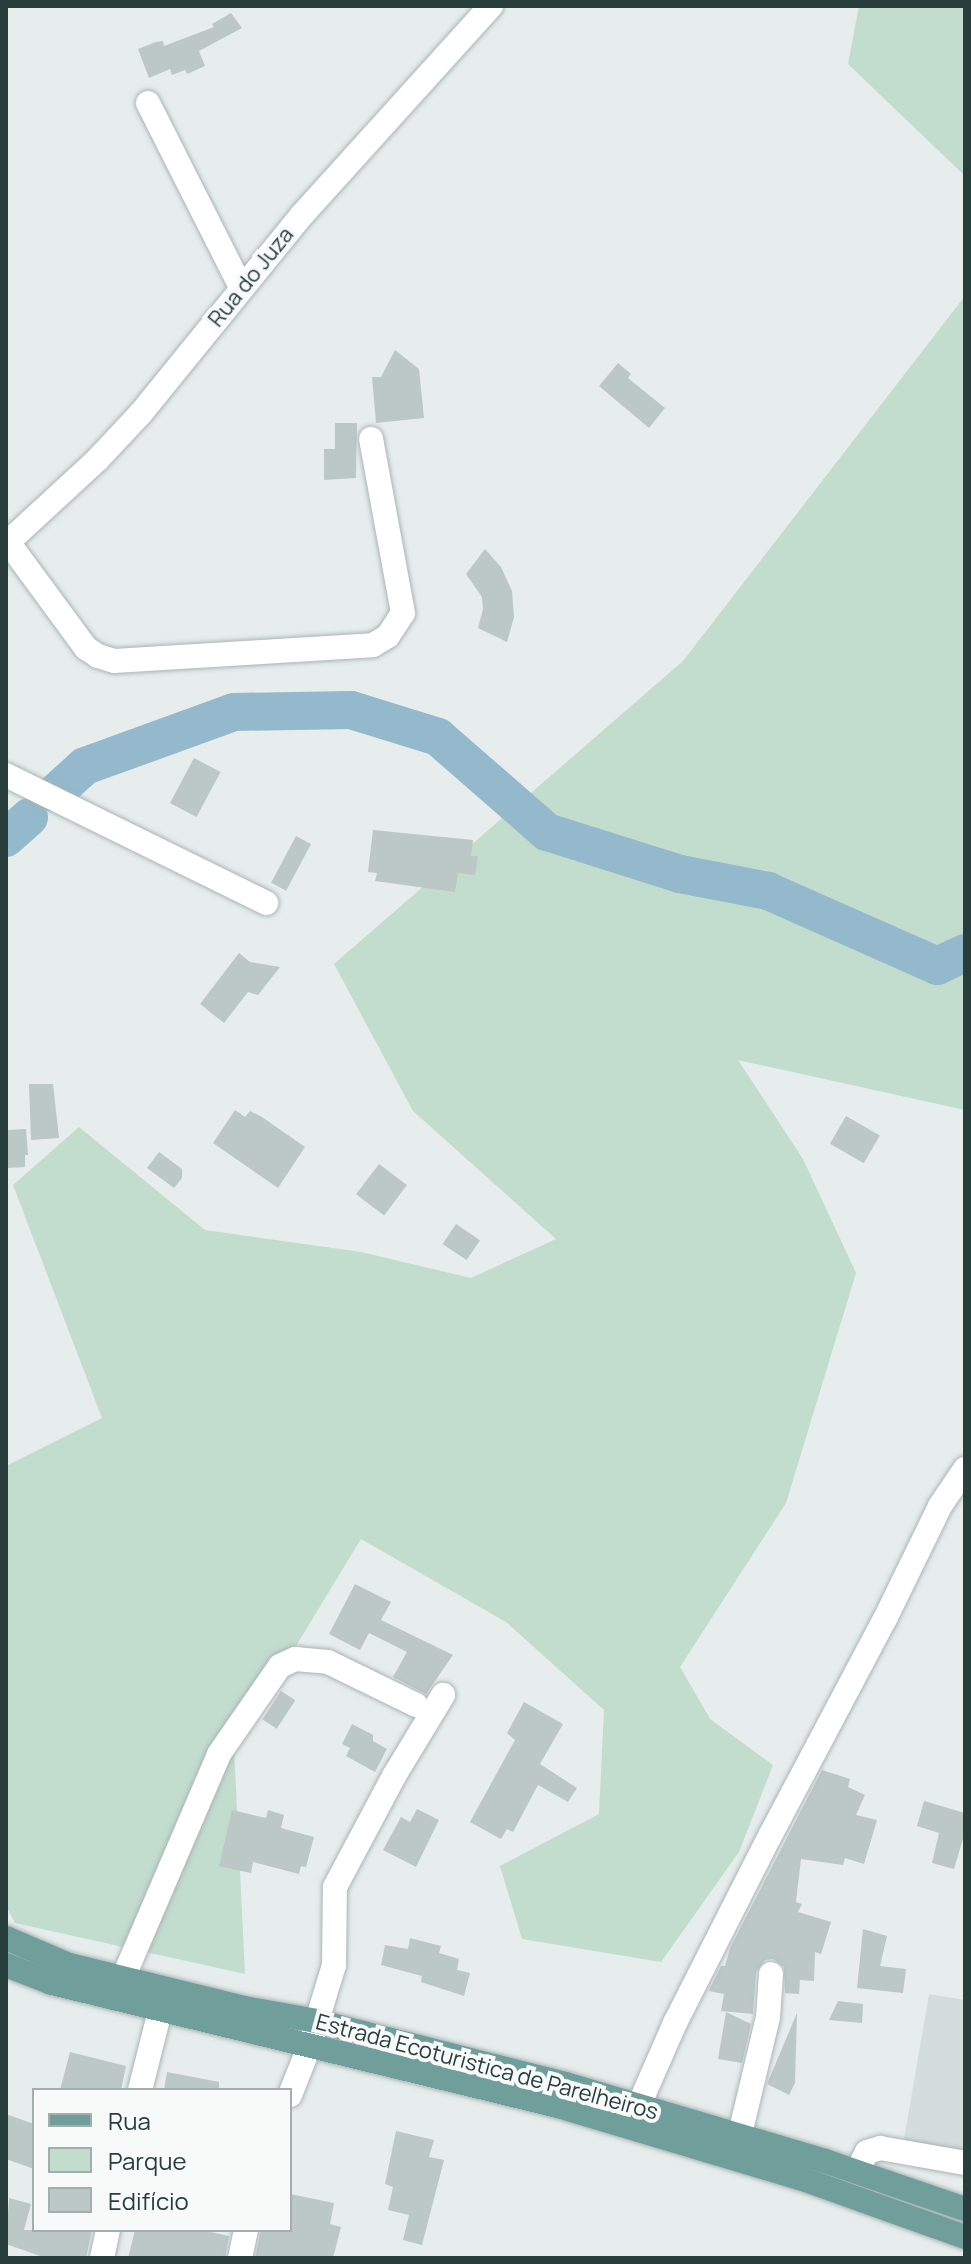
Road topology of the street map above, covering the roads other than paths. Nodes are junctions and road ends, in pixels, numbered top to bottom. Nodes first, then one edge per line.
1 (491, 6) edge
2 (148, 103) dead end
3 (241, 287) junction
4 (371, 439) dead end
5 (7, 543) edge
6 (6, 775) edge
7 (266, 903) dead end
8 (965, 1469) edge
9 (443, 1695) dead end
10 (416, 1705) dead end
11 (6, 1938) edge
12 (6, 1965) edge
13 (771, 1974) dead end
14 (124, 1976) junction
15 (163, 1998) junction
16 (316, 2021) junction
17 (309, 2047) junction
18 (140, 2088) edge
19 (292, 2090) edge
20 (561, 2095) junction
21 (639, 2105) junction
22 (739, 2138) junction
23 (965, 2163) edge
24 (857, 2171) junction
25 (965, 2209) edge
26 (108, 2232) edge
27 (246, 2232) edge
28 (965, 2237) edge
29 (102, 2258) edge
30 (240, 2258) edge

1 - 3 street, Rua do Juza
2 - 3 street
3 - 5 street, Rua do Juza
4 - 5 street
6 - 7 street
8 - 21 street
9 - 16 street
10 - 14 street
11 - 14 main road, Estrada Ecoturistica de Parelheiros
12 - 15 main road, Estrada Ecoturistica de Parelheiros
13 - 22 street
14 - 15 main road, Estrada Ecoturistica de Parelheiros
15 - 16 main road, Estrada Ecoturistica de Parelheiros
15 - 17 main road, Estrada Ecoturistica de Parelheiros
15 - 18 street
16 - 17 street
16 - 20 main road, Estrada Ecoturistica de Parelheiros
17 - 19 street
17 - 20 main road, Estrada Ecoturistica de Parelheiros
20 - 21 main road, Estrada Ecoturistica de Parelheiros
20 - 28 main road, Estrada Ecoturistica de Parelheiros
21 - 22 main road, Estrada Ecoturistica de Parelheiros
22 - 24 main road, Estrada Ecoturistica de Parelheiros
23 - 24 street
24 - 25 main road, Estrada Ecoturistica de Parelheiros
26 - 29 street
27 - 30 street

